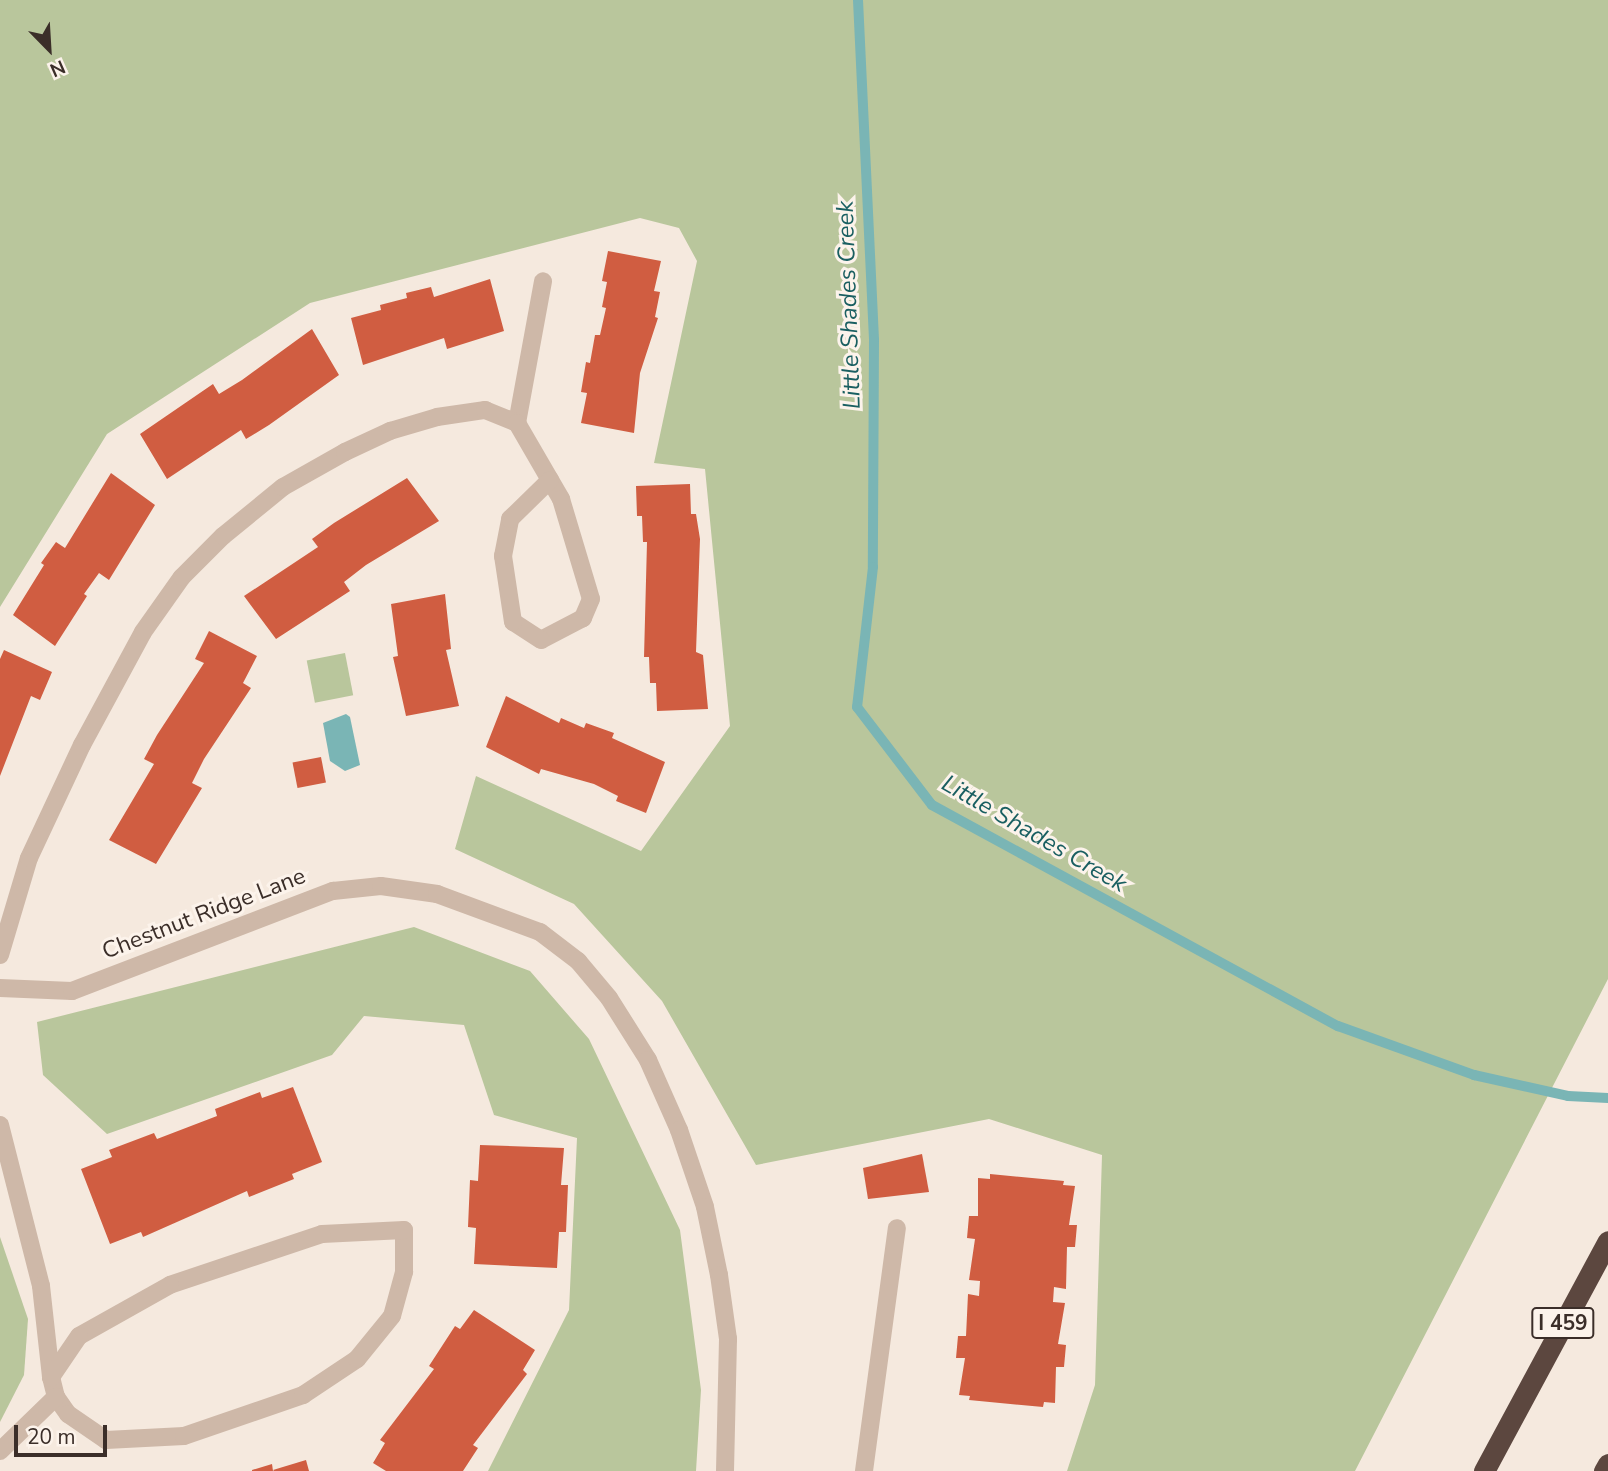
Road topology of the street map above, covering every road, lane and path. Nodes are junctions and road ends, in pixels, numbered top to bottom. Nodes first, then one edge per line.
1 (543, 281) dead end
2 (517, 423) junction
3 (550, 480) junction
4 (0, 955) edge
5 (0, 988) edge
6 (0, 1125) edge
7 (897, 1227) dead end
8 (1608, 1241) edge
9 (51, 1377) junction
10 (56, 1397) junction
11 (0, 1451) edge
12 (1608, 1464) edge
13 (725, 1471) edge
14 (864, 1471) edge
15 (1484, 1471) edge
16 (1604, 1471) edge

1 - 2 street
2 - 3 street
2 - 4 street
3 - 3 street
5 - 13 street, Chestnut Ridge Lane
6 - 9 street
7 - 14 street
8 - 15 highway, I 459
9 - 10 street
9 - 10 street
10 - 11 street
12 - 16 highway

